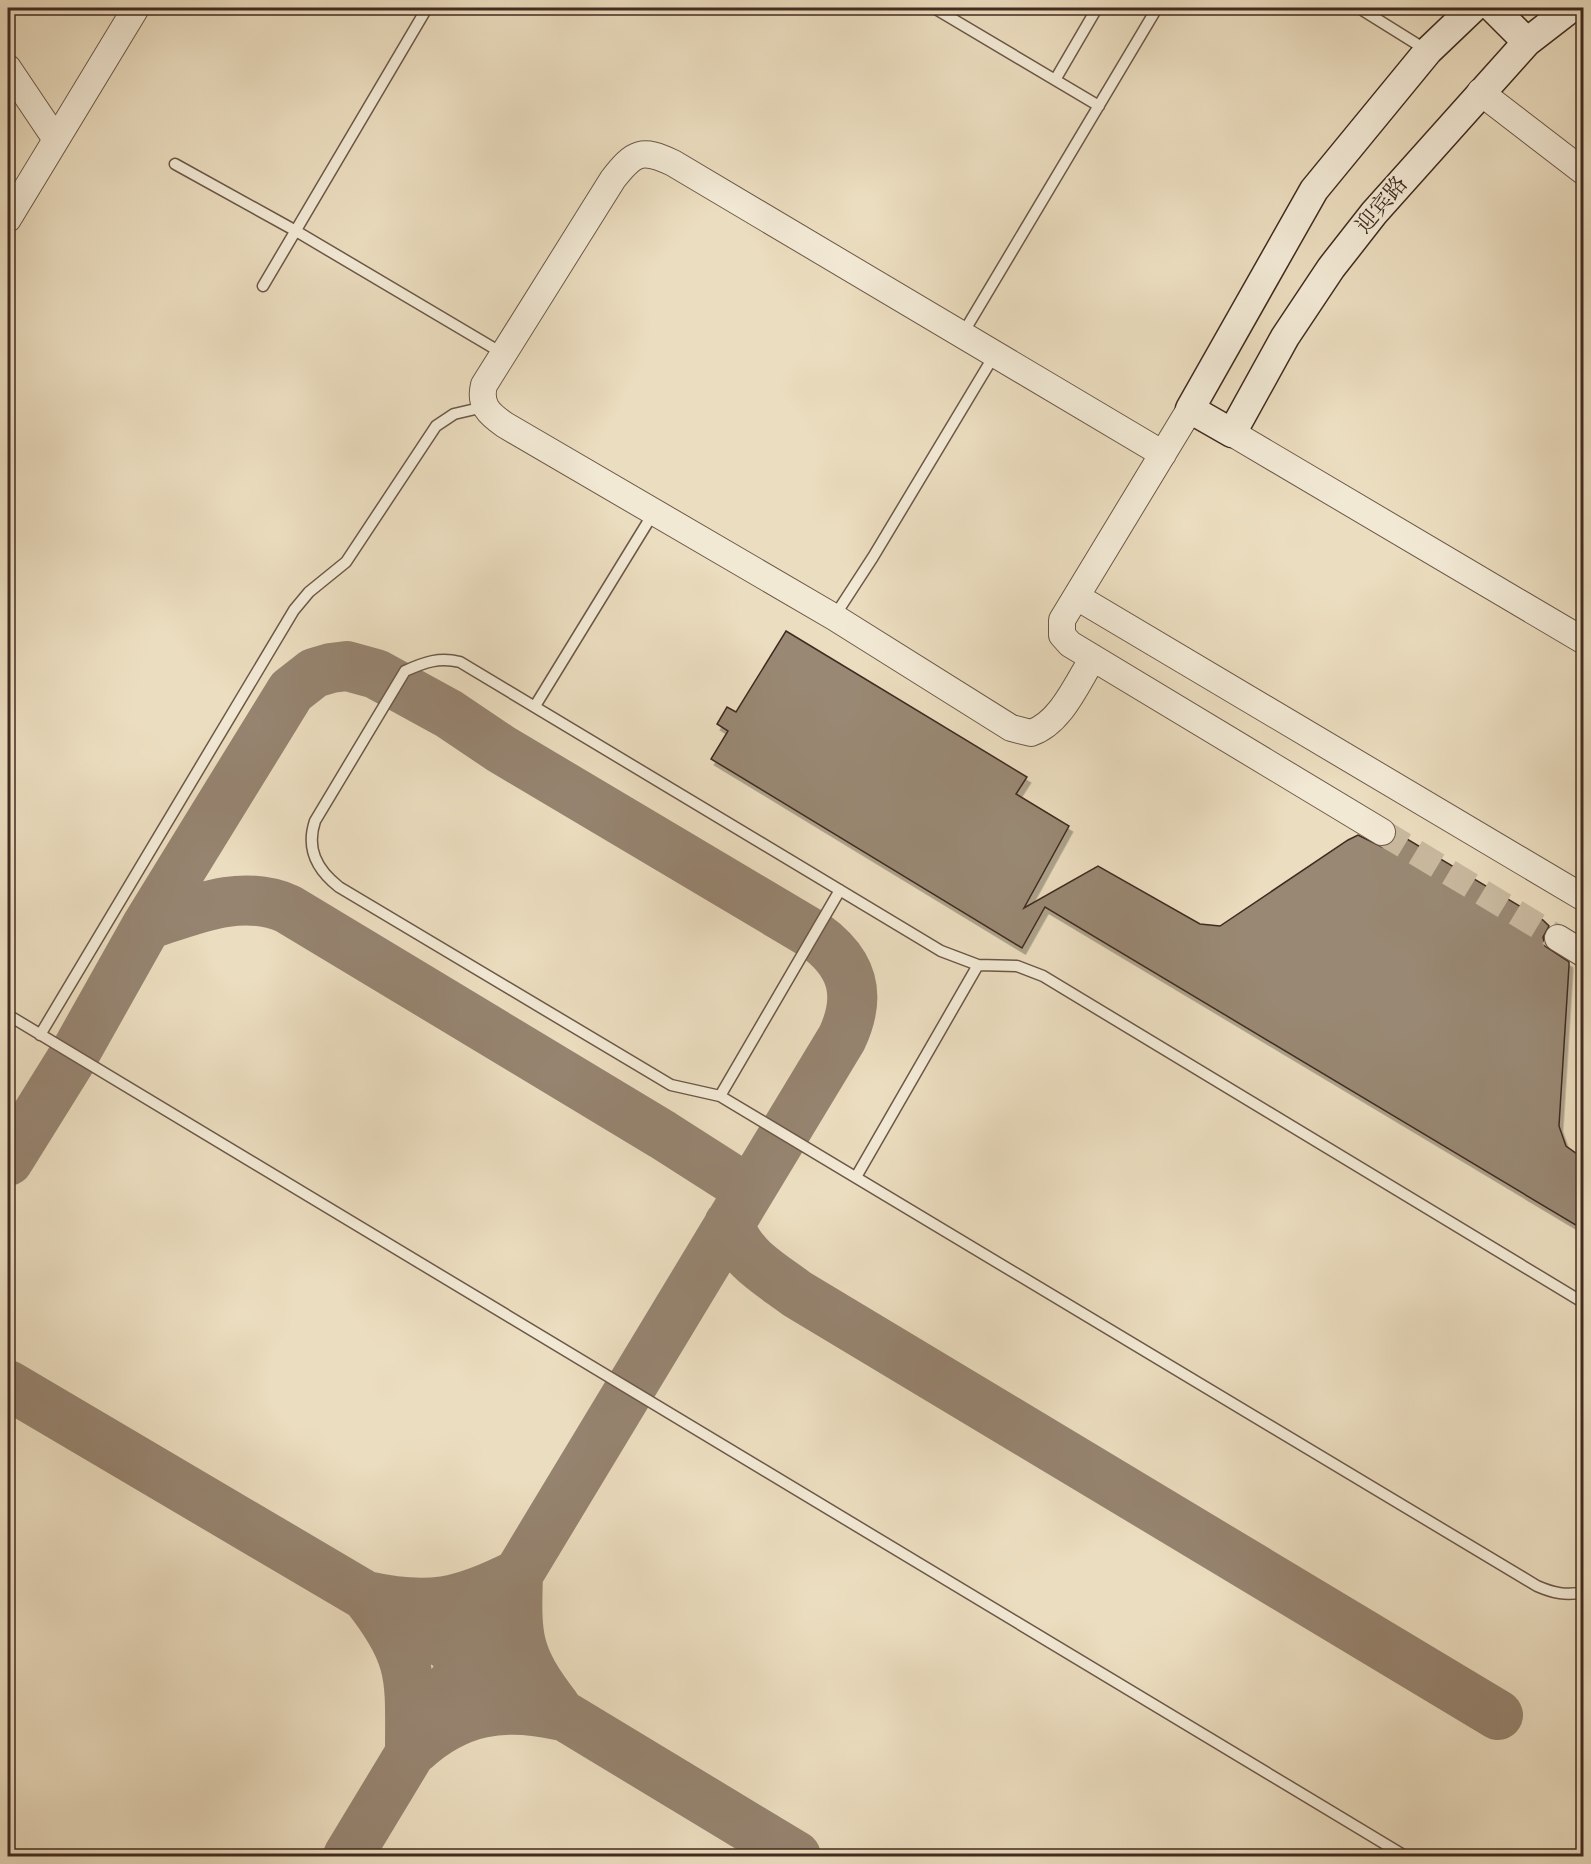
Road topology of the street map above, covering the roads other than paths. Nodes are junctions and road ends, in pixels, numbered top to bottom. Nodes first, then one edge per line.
1 (136, 8) edge
2 (427, 8) edge
3 (934, 8) edge
4 (1097, 8) edge
5 (1157, 8) edge
6 (1359, 8) edge
7 (1473, 8) edge
8 (1493, 8) edge
9 (1571, 8) edge
10 (949, 11) edge
11 (1527, 42) junction
12 (1428, 51) junction
13 (8, 68) edge
14 (1055, 80) junction
15 (1480, 92) junction
16 (1099, 106) junction
17 (55, 138) junction
18 (175, 164) dead end
19 (1584, 172) edge
20 (8, 219) edge
21 (296, 231) junction
22 (263, 286) dead end
23 (962, 336) junction
24 (502, 353) junction
25 (995, 354) junction
26 (484, 407) junction
27 (1190, 409) junction
28 (1232, 433) junction
29 (1163, 454) junction
30 (655, 511) junction
31 (1077, 597) junction
32 (834, 617) junction
33 (1584, 641) edge
34 (1093, 658) junction
35 (535, 706) junction
36 (1382, 832) tunnel mouth
37 (840, 890) junction
38 (1584, 898) edge
39 (1558, 938) tunnel mouth
40 (1584, 954) edge
41 (978, 965) junction
42 (8, 1015) edge
43 (40, 1035) junction
44 (720, 1096) junction
45 (856, 1177) junction
46 (1584, 1303) edge
47 (1584, 1592) edge
48 (1405, 1857) edge

1 - 17 street
2 - 21 lane
3 - 10 lane
4 - 14 lane
5 - 16 lane
6 - 12 lane
7 - 12 main road
8 - 11 main road
9 - 11 main road, 迎宾路
10 - 14 lane
11 - 15 main road, 迎宾路
12 - 27 main road
13 - 17 street
14 - 16 lane
15 - 19 street
15 - 28 main road, 迎宾路
16 - 23 lane
17 - 20 street
18 - 21 lane
21 - 22 lane
21 - 24 lane
23 - 24 street
23 - 25 street
24 - 26 street
25 - 29 street
25 - 32 lane
26 - 30 street
26 - 43 lane
27 - 28 main road
27 - 29 street
28 - 33 street
29 - 31 street
30 - 32 street
30 - 35 lane
31 - 34 street
31 - 38 street
32 - 34 street
34 - 36 street
35 - 37 lane
35 - 44 lane
37 - 41 lane
37 - 44 lane
39 - 40 street
41 - 45 lane
41 - 46 lane
42 - 43 lane
43 - 48 lane
44 - 45 lane
45 - 47 lane

